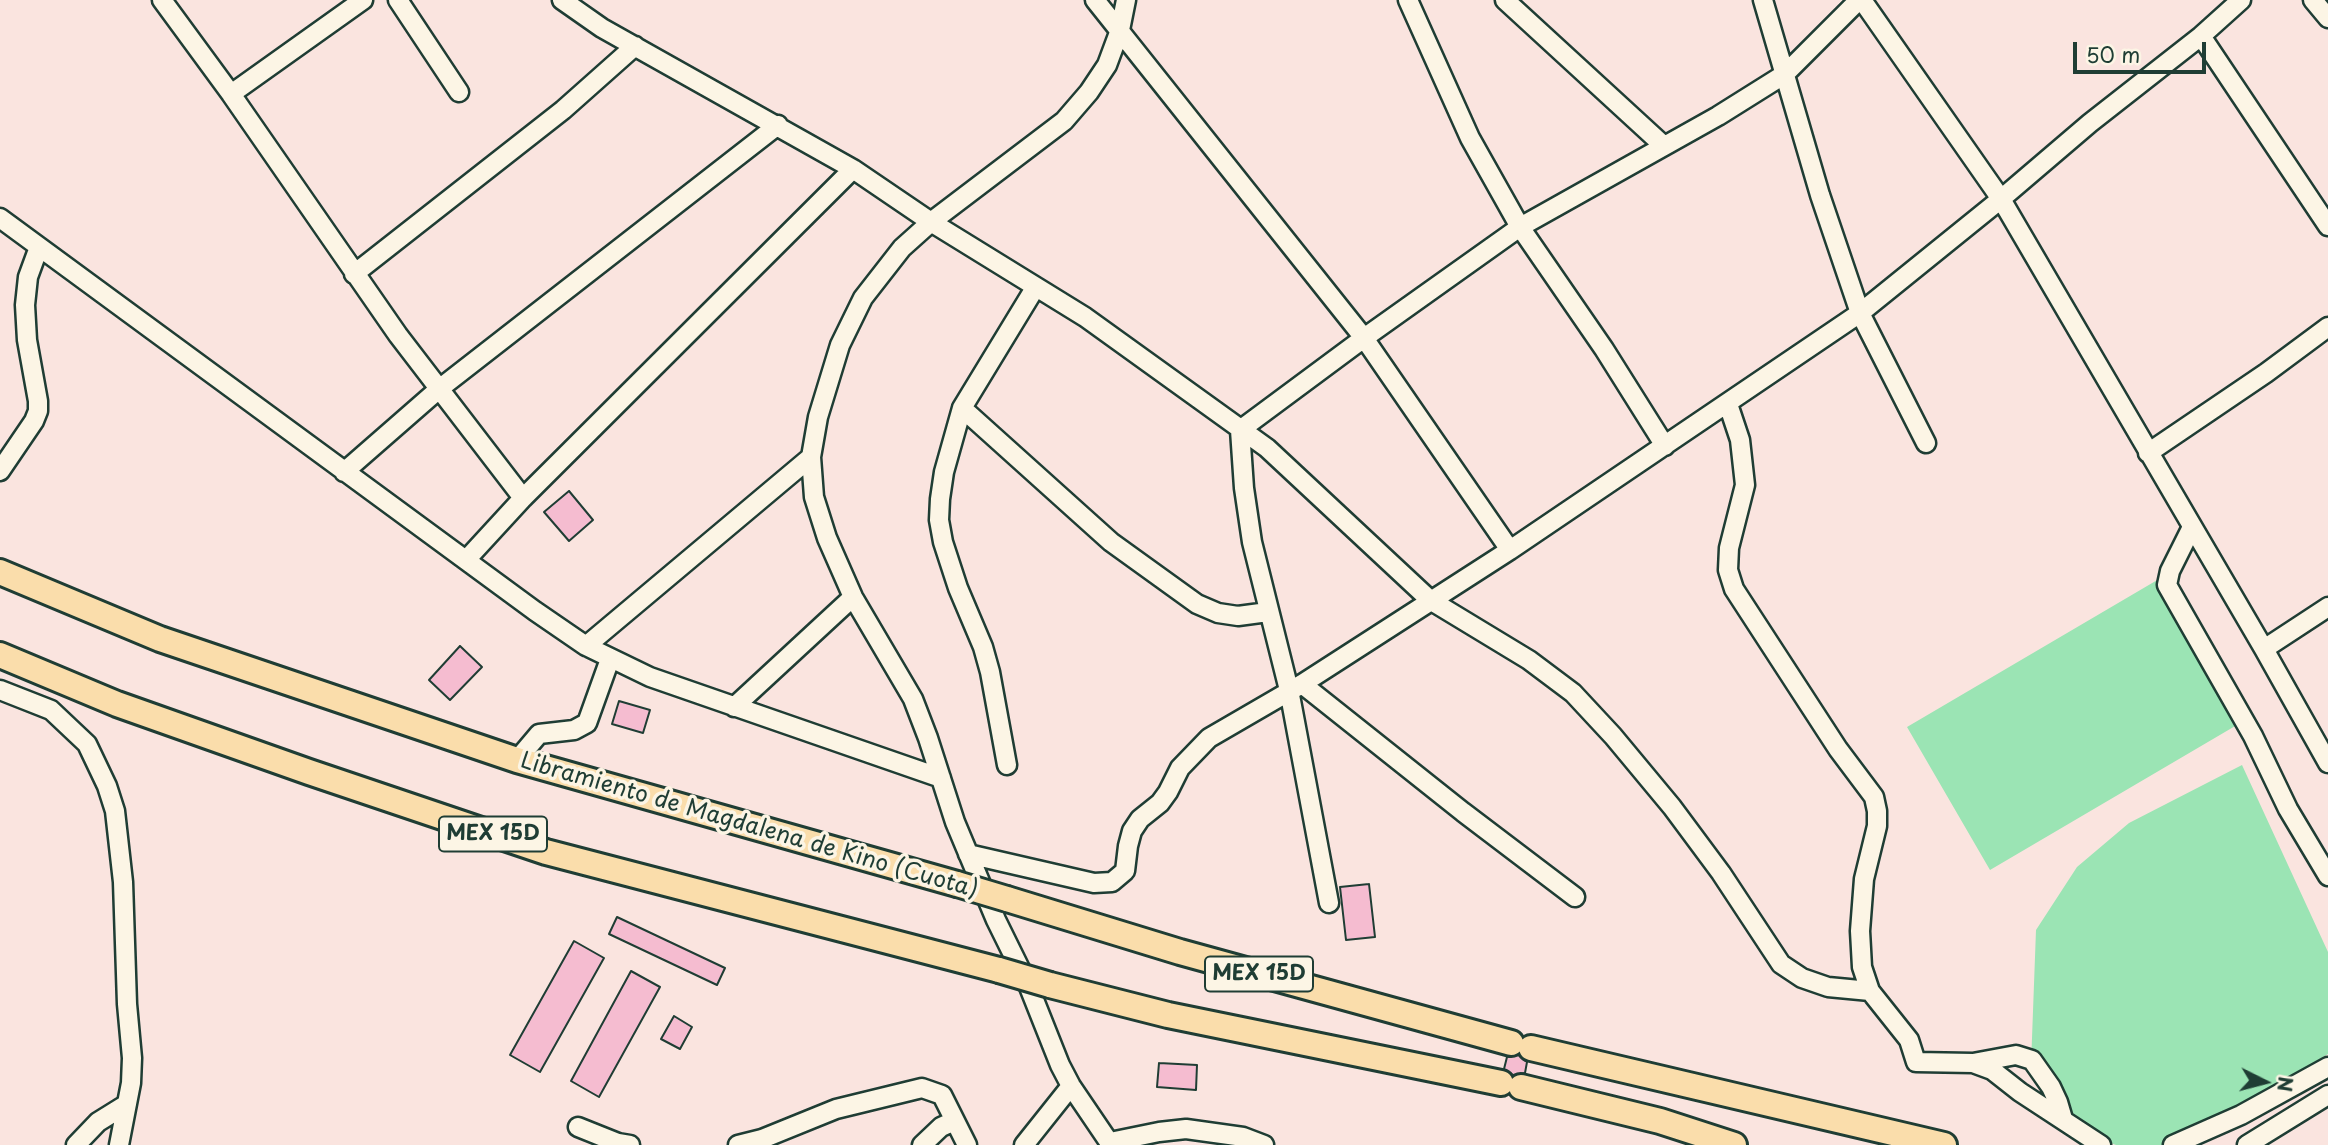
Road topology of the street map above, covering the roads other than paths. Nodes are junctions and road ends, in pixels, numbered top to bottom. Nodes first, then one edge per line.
1 (162, 0) edge
2 (363, 0) edge
3 (398, 0) edge
4 (562, 0) edge
5 (1095, 0) edge
6 (1126, 0) edge
7 (1408, 0) edge
8 (1505, 0) edge
9 (1763, 0) edge
10 (1861, 0) edge
11 (2241, 0) edge
12 (2313, 0) edge
13 (2328, 18) edge
14 (1120, 30) junction
15 (2201, 36) junction
16 (635, 46) junction
17 (1785, 74) junction
18 (459, 92) dead end
19 (231, 94) junction
20 (778, 125) junction
21 (1664, 146) junction
22 (853, 169) junction
23 (2001, 199) junction
24 (0, 218) edge
25 (931, 222) junction
26 (2328, 226) edge
27 (1520, 227) junction
28 (39, 247) junction
29 (354, 274) junction
30 (1035, 288) junction
31 (1860, 313) junction
32 (2328, 327) edge
33 (1364, 338) junction
34 (439, 389) junction
35 (1728, 404) junction
36 (962, 408) junction
37 (1240, 430) junction
38 (1926, 443) dead end
39 (1665, 446) junction
40 (2148, 453) junction
41 (811, 457) junction
42 (0, 471) edge
43 (344, 472) junction
44 (523, 498) junction
45 (2192, 527) junction
46 (1510, 550) junction
47 (466, 560) junction
48 (0, 572) edge
49 (853, 597) junction
50 (1430, 600) junction
51 (2328, 607) edge
52 (1268, 612) junction
53 (586, 646) junction
54 (2264, 649) junction
55 (0, 655) edge
56 (610, 659) junction
57 (1296, 687) junction
58 (0, 690) edge
59 (734, 707) junction
60 (517, 760) junction
61 (2328, 763) edge
62 (1007, 765) dead end
63 (941, 778) junction
64 (968, 854) junction
65 (2328, 876) edge
66 (1575, 897) dead end
67 (1329, 903) dead end
68 (1870, 991) junction
69 (1973, 1063) junction
70 (2328, 1067) edge
71 (1071, 1086) junction
72 (2328, 1095) edge
73 (127, 1104) junction
74 (2063, 1119) junction
75 (954, 1121) junction
76 (578, 1126) dead end
77 (1165, 1138) edge
78 (1111, 1143) edge
79 (2247, 1144) edge
80 (76, 1145) edge
81 (119, 1145) edge
82 (629, 1145) edge
83 (738, 1145) edge
84 (922, 1145) edge
85 (967, 1145) edge
86 (1024, 1145) edge
87 (1264, 1145) edge
88 (1734, 1145) edge
89 (1944, 1145) edge
90 (2101, 1145) edge
91 (2173, 1145) edge

1 - 19 street
2 - 19 street
3 - 18 street
4 - 16 street
5 - 14 street
6 - 14 street
7 - 27 street
8 - 21 street
9 - 17 street
10 - 17 street
10 - 23 street
11 - 15 street
12 - 13 street
14 - 25 street
14 - 33 street
15 - 23 street
15 - 26 street
16 - 20 street
16 - 29 street
17 - 21 street
17 - 31 street
19 - 29 street
20 - 22 street
20 - 34 street
21 - 27 street
22 - 25 street
22 - 44 street
23 - 31 street
23 - 40 street
24 - 28 street
25 - 30 street
25 - 41 street
27 - 33 street
27 - 39 street
28 - 42 street
28 - 43 street
29 - 34 street
30 - 36 street
30 - 37 street
31 - 35 street
31 - 38 street
32 - 40 street
33 - 37 street
33 - 46 street
34 - 43 street
34 - 44 street
35 - 39 street
35 - 68 street
36 - 52 street
36 - 62 street
37 - 50 street
37 - 52 street
39 - 46 street
40 - 45 street
41 - 49 street
41 - 53 street
43 - 47 street
44 - 47 street
45 - 54 street
45 - 65 street
46 - 50 street
47 - 53 street
48 - 60 highway, Libramiento de Magdalena de Kino (Cuota) / MEX 15D
49 - 59 street
49 - 63 street
50 - 57 street
50 - 68 street
51 - 54 street
52 - 57 street
53 - 56 street
54 - 61 street
55 - 88 highway, MEX 15D, bridge
56 - 59 street
56 - 60 street
57 - 64 street
57 - 66 street
57 - 67 street
58 - 73 street
59 - 63 street
60 - 89 highway, Libramiento de Magdalena de Kino (Cuota) / MEX 15D, bridge
63 - 64 street
64 - 71 street
68 - 69 street
69 - 74 street
69 - 74 street
70 - 91 street
71 - 78 street
71 - 86 street
72 - 79 street
73 - 80 street
73 - 81 street
74 - 90 street
75 - 83 street
75 - 84 street
75 - 85 street
76 - 82 street
77 - 78 street
77 - 87 street

